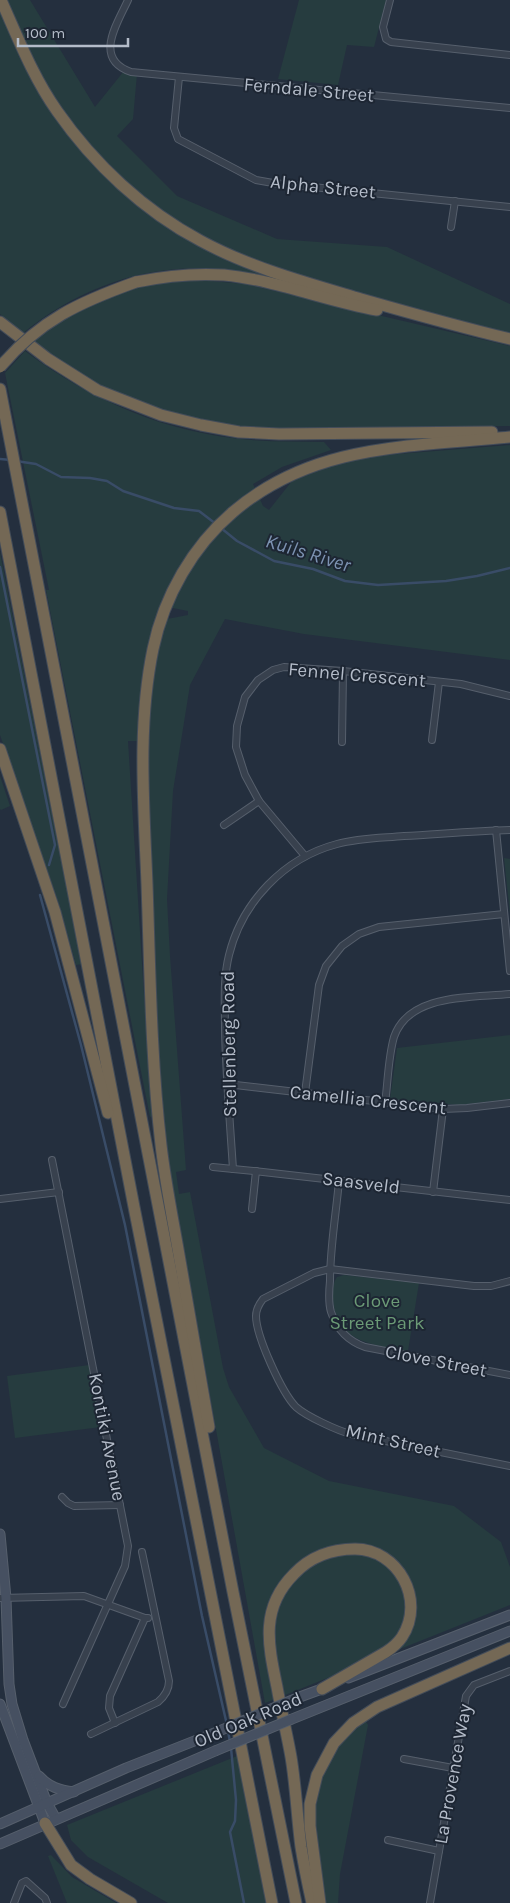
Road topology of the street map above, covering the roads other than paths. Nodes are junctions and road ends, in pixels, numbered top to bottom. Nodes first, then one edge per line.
1 (1, 0) edge
2 (128, 0) edge
3 (390, 0) edge
4 (510, 55) edge
5 (179, 77) junction
6 (510, 108) edge
7 (455, 201) junction
8 (510, 207) edge
9 (451, 227) dead end
10 (418, 316) junction
11 (0, 322) edge
12 (510, 339) edge
13 (0, 367) edge
14 (0, 389) edge
15 (510, 432) edge
16 (510, 438) edge
17 (0, 512) edge
18 (343, 671) junction
19 (439, 682) junction
20 (510, 696) edge
21 (432, 740) dead end
22 (342, 742) dead end
23 (0, 749) edge
24 (259, 801) junction
25 (224, 825) dead end
26 (496, 830) junction
27 (510, 830) edge
28 (305, 856) junction
29 (504, 914) junction
30 (510, 971) edge
31 (510, 994) edge
32 (226, 1084) junction
33 (306, 1094) junction
34 (385, 1103) junction
35 (510, 1103) edge
36 (443, 1109) junction
37 (52, 1160) dead end
38 (212, 1168) dead end
39 (233, 1169) junction
40 (256, 1171) junction
41 (339, 1180) junction
42 (59, 1192) junction
43 (433, 1192) junction
44 (0, 1198) edge
45 (510, 1200) edge
46 (252, 1209) dead end
47 (134, 1212) junction
48 (330, 1269) junction
49 (510, 1281) edge
50 (510, 1376) edge
51 (510, 1466) edge
52 (62, 1497) dead end
53 (120, 1505) junction
54 (0, 1534) edge
55 (142, 1552) dead end
56 (233, 1592) junction
57 (3, 1598) edge
58 (108, 1604) junction
59 (510, 1615) edge
60 (145, 1618) junction
61 (156, 1618) junction
62 (510, 1631) edge
63 (510, 1648) edge
64 (510, 1671) edge
65 (322, 1689) junction
66 (0, 1704) edge
67 (63, 1704) dead end
68 (115, 1723) junction
69 (92, 1734) dead end
70 (404, 1759) dead end
71 (453, 1768) junction
72 (37, 1774) junction
73 (75, 1792) junction
74 (47, 1803) junction
75 (38, 1807) junction
76 (51, 1821) junction
77 (0, 1824) edge
78 (388, 1840) dead end
79 (0, 1844) edge
80 (439, 1851) junction
81 (14, 1903) edge
82 (47, 1903) edge
83 (131, 1903) edge
84 (272, 1903) edge
85 (296, 1903) edge
86 (312, 1903) edge
87 (320, 1903) edge
88 (430, 1903) edge

1 - 10 highway
2 - 5 street, Ferndale Street
3 - 4 street
5 - 6 street, Ferndale Street
5 - 7 street, Alpha Street
7 - 8 street, Alpha Street
7 - 9 street
10 - 12 highway
10 - 13 highway, bridge
11 - 15 highway
14 - 56 highway
16 - 56 highway
17 - 47 highway
18 - 19 street, Fennel Crescent
18 - 22 street
18 - 24 street, Fennel Crescent
19 - 20 street, Fennel Crescent
19 - 21 street
23 - 47 highway
24 - 25 street
24 - 28 street, Fennel Crescent
26 - 27 street, Stellenberg Road
26 - 28 street, Stellenberg Road
26 - 29 street
28 - 32 street, Stellenberg Road
29 - 30 street
29 - 33 street
31 - 34 street
32 - 33 street, Camellia Crescent
32 - 39 street, Stellenberg Road
33 - 34 street, Camellia Crescent
34 - 36 street, Camellia Crescent
35 - 36 street, Camellia Crescent
36 - 43 street
37 - 42 street, Kontiki Avenue
38 - 39 street, Saasveld
39 - 40 street, Saasveld
40 - 41 street, Saasveld
40 - 46 street
41 - 43 street, Saasveld
41 - 48 street, Clove Street
42 - 44 street
42 - 53 street, Kontiki Avenue
43 - 45 street, Saasveld
47 - 84 highway
48 - 49 street
48 - 50 street, Clove Street
48 - 51 street, Mint Street
52 - 53 street
53 - 58 street, Kontiki Avenue
54 - 57 main road
55 - 61 street
56 - 85 highway
57 - 58 street
57 - 72 main road
58 - 60 street
58 - 67 street, Kontiki Avenue
59 - 65 main road, Old Oak Road
60 - 61 street
60 - 68 street
61 - 68 street
62 - 76 main road, Old Oak Road, bridge
63 - 87 highway
64 - 71 street, La Provence Way
65 - 73 main road, Old Oak Road, bridge
65 - 86 highway
66 - 75 main road
68 - 69 street
70 - 71 street
71 - 80 street, La Provence Way
72 - 73 main road
72 - 74 main road
73 - 74 main road, Old Oak Road
74 - 75 main road, Old Oak Road
74 - 76 main road
75 - 76 main road
75 - 77 main road, Old Oak Road
76 - 79 main road, Old Oak Road
76 - 83 highway
78 - 80 street
80 - 88 street, La Provence Way
81 - 82 street

